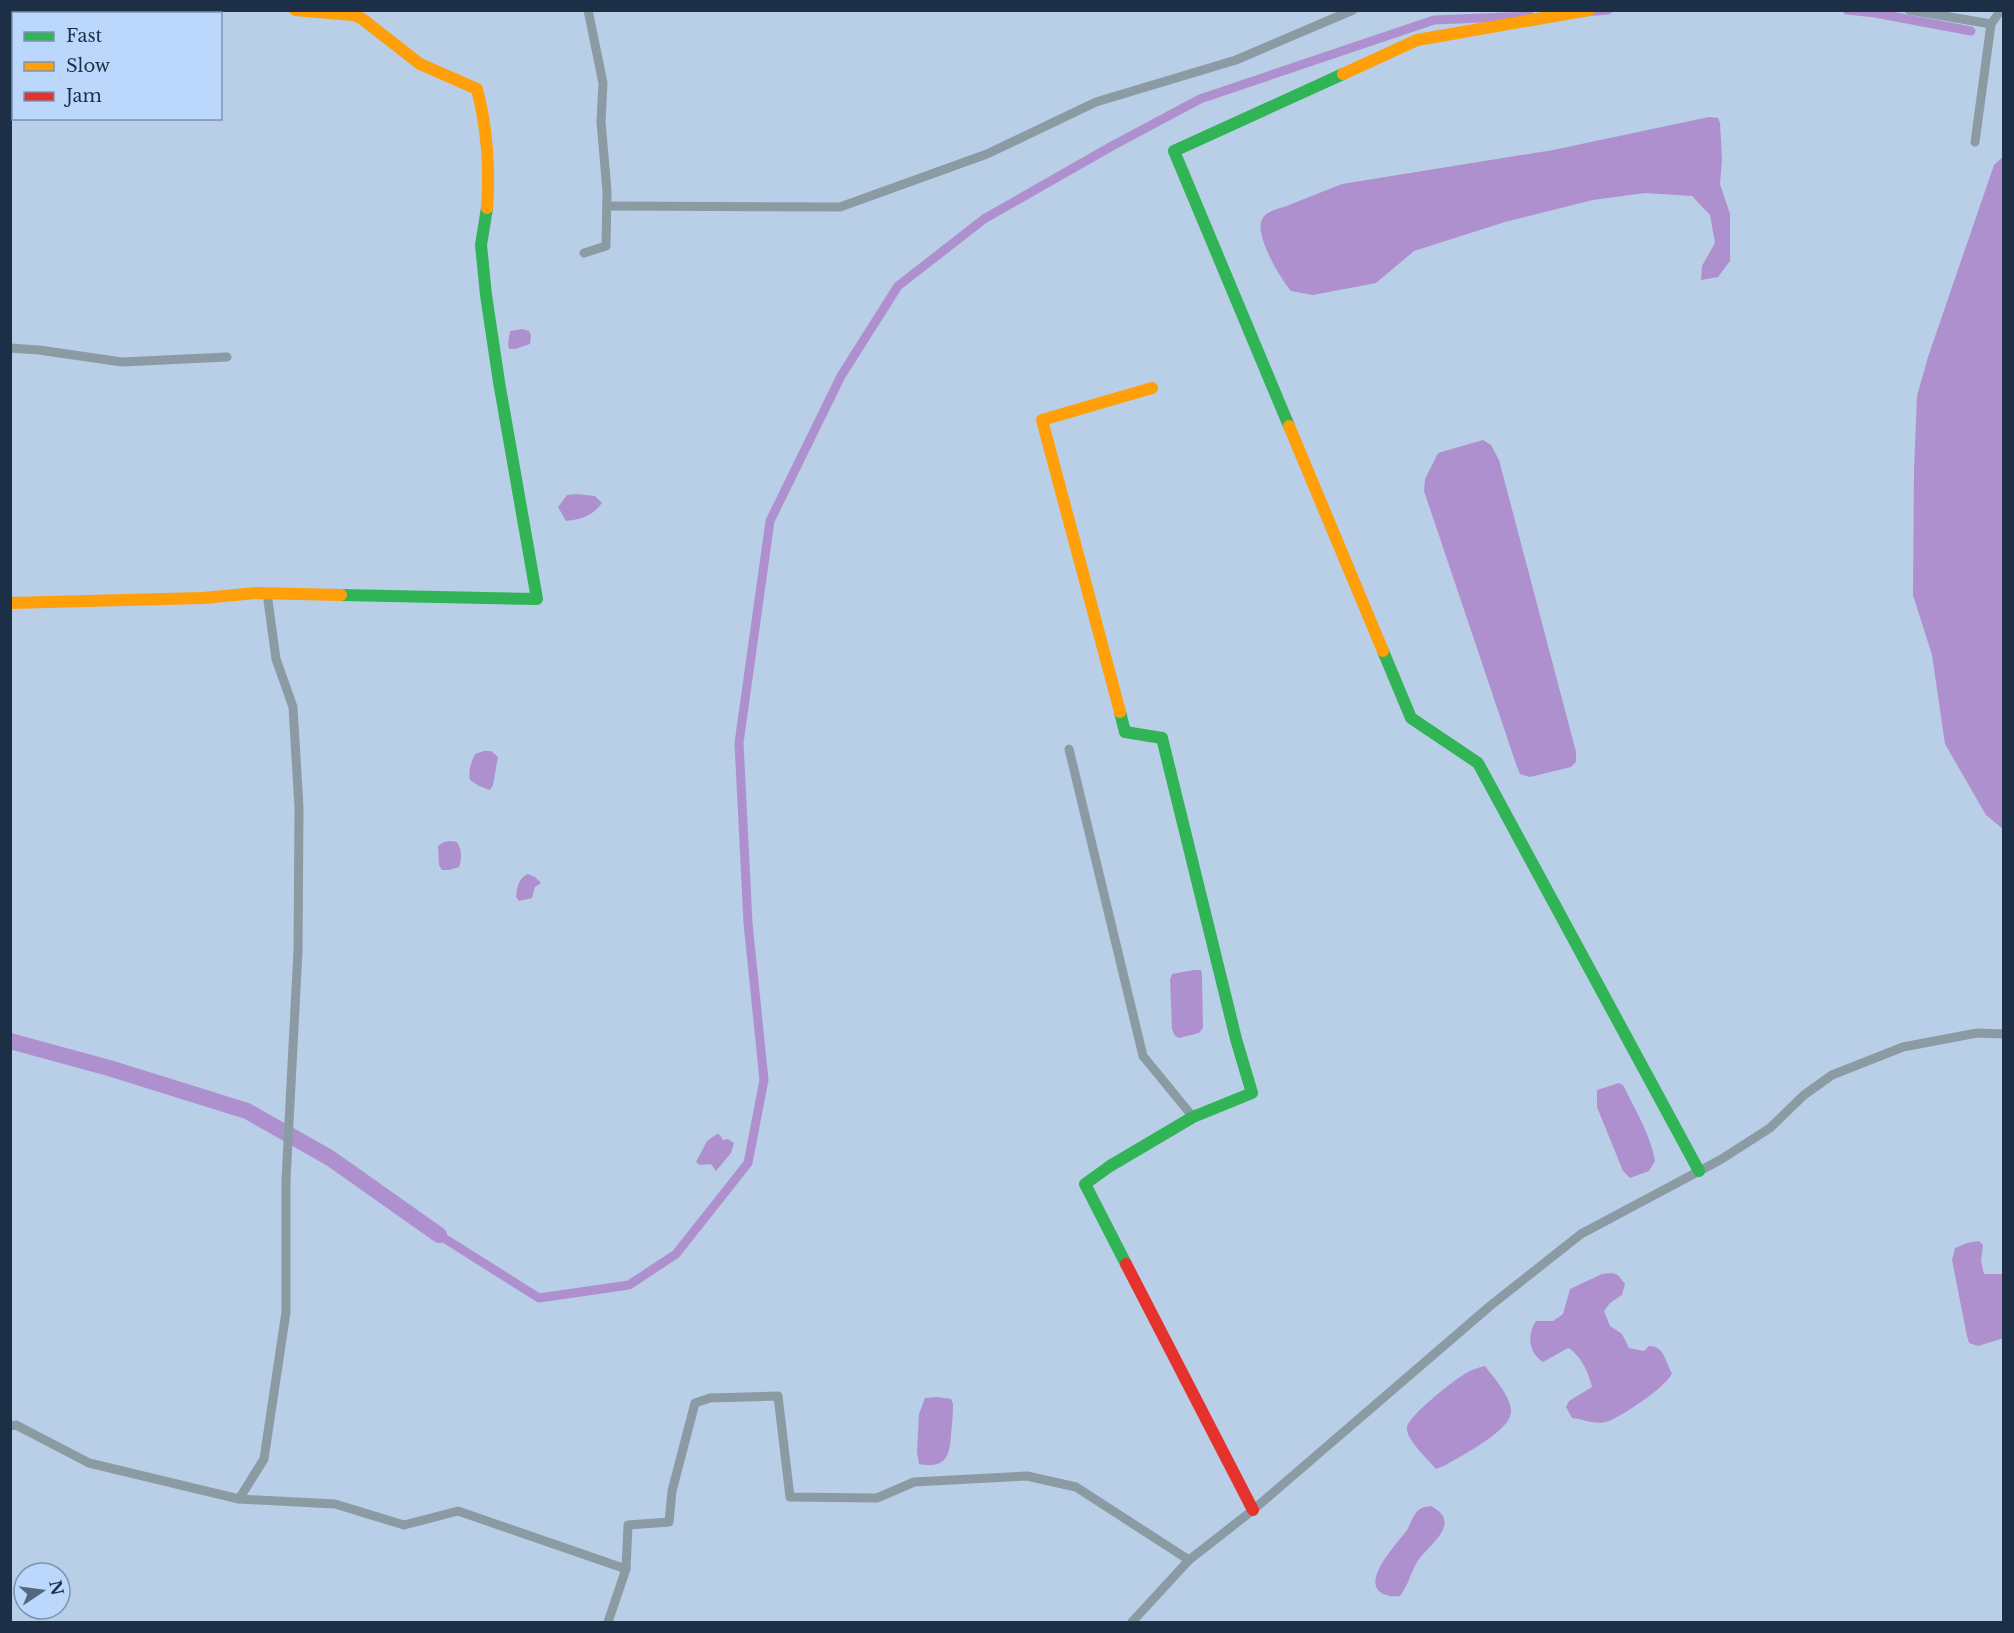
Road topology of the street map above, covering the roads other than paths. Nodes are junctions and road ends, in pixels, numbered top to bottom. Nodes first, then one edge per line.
1 (295, 10) edge
2 (588, 10) edge
3 (1353, 10) edge
4 (1589, 10) edge
5 (1909, 10) edge
6 (2001, 10) edge
7 (1992, 24) junction
8 (1975, 142) dead end
9 (607, 206) junction
10 (584, 253) dead end
11 (10, 348) edge
12 (227, 357) dead end
13 (1152, 388) dead end
14 (267, 593) junction
15 (10, 603) edge
16 (1069, 749) dead end
17 (2004, 1034) edge
18 (1193, 1116) junction
19 (1699, 1171) junction
20 (10, 1426) edge
21 (239, 1498) junction
22 (1253, 1510) junction
23 (1189, 1560) junction
24 (626, 1569) junction
25 (608, 1623) edge
26 (1132, 1623) edge

1 - 14 street
2 - 9 street
3 - 9 street
4 - 19 street
5 - 7 street
6 - 7 street
7 - 8 street
9 - 10 street
11 - 12 street
13 - 18 street
14 - 15 street
14 - 21 street
16 - 18 street
17 - 19 street
18 - 22 street
19 - 22 street
20 - 21 street
21 - 24 street
22 - 23 street
23 - 24 street
23 - 26 street
24 - 25 street

